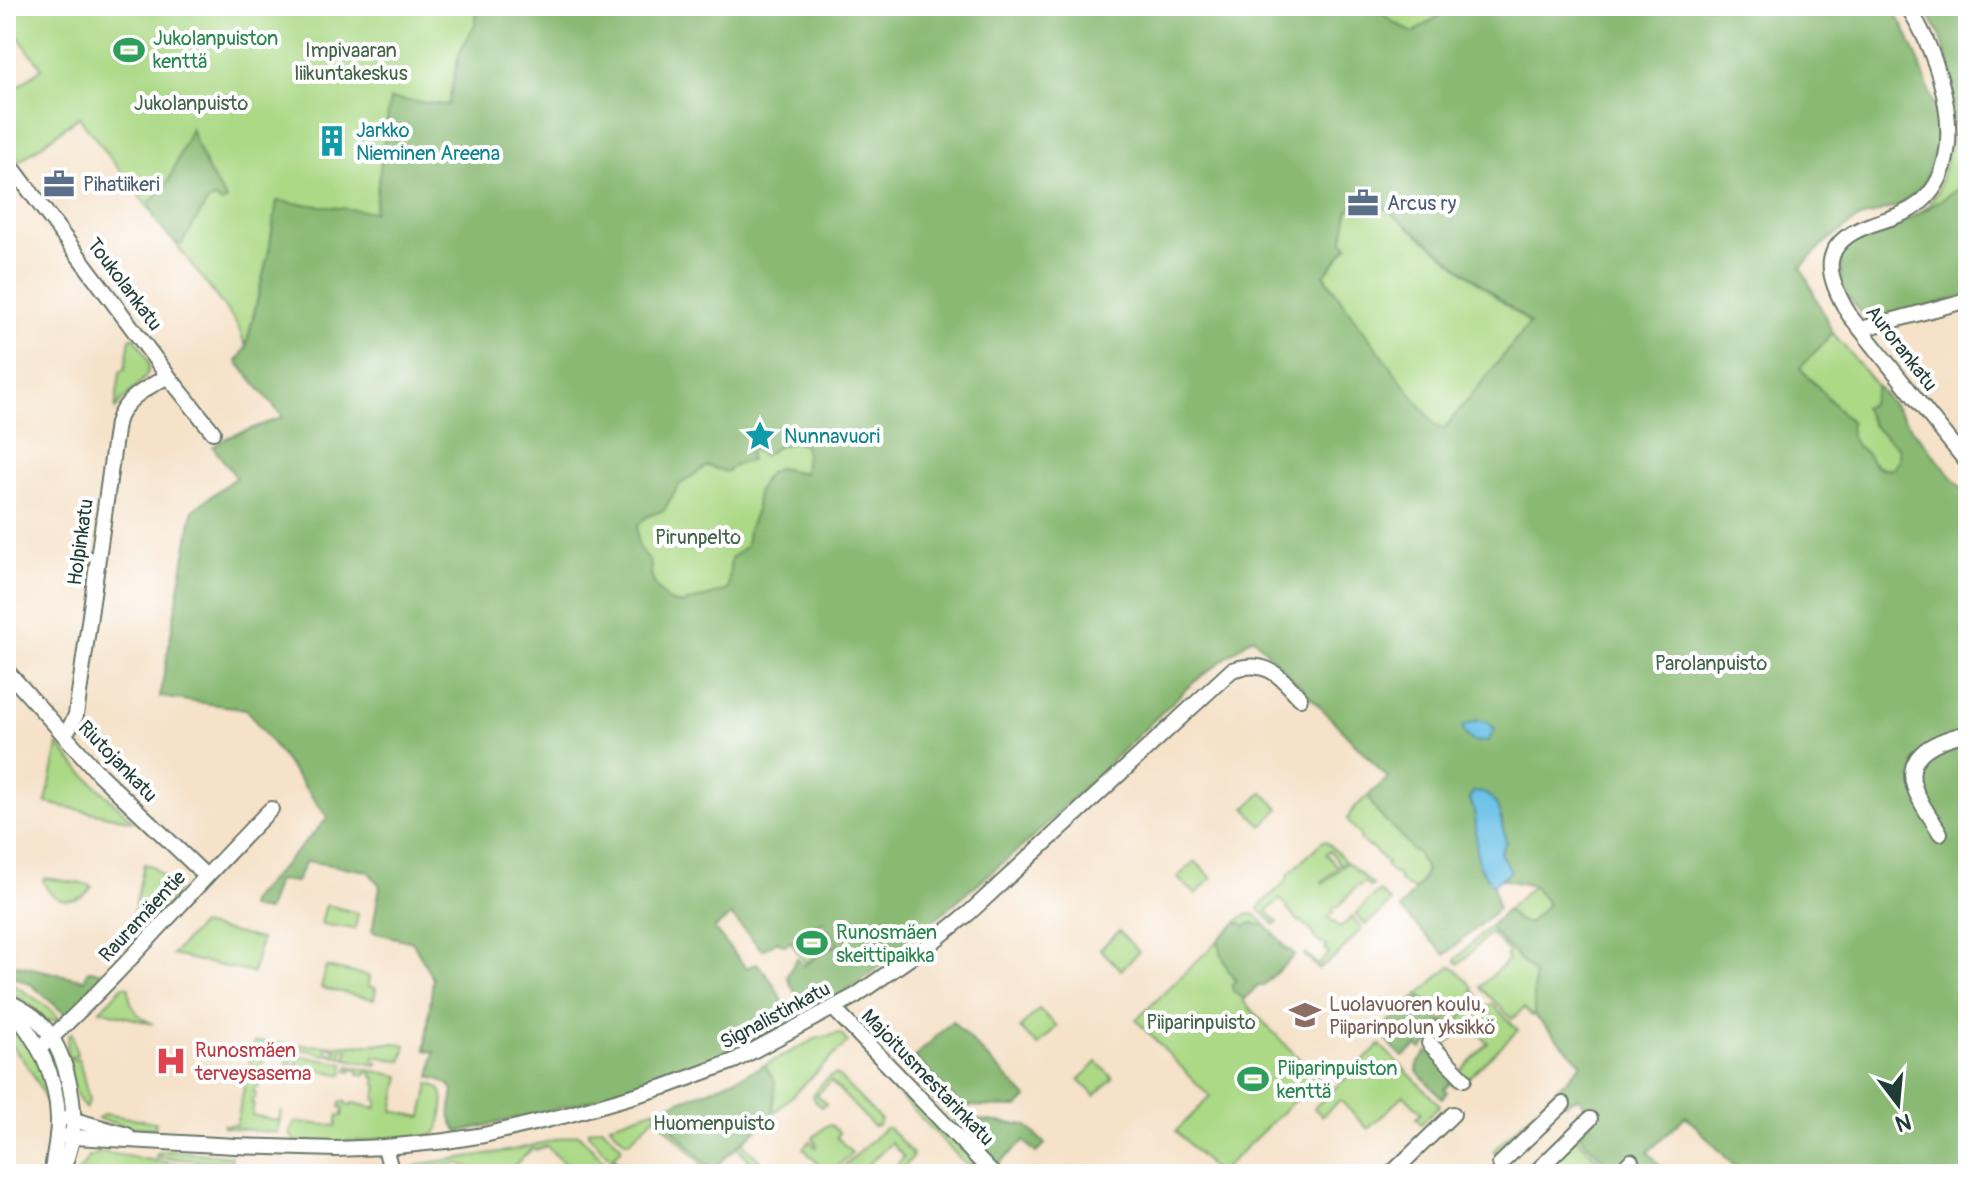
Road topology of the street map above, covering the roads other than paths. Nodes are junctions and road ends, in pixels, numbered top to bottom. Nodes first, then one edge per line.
1 (1907, 6) edge
2 (6, 159) edge
3 (1968, 300) edge
4 (1861, 329) junction
5 (168, 376) junction
6 (213, 432) dead end
7 (1968, 464) edge
8 (6, 670) edge
9 (1300, 698) dead end
10 (1968, 733) edge
11 (63, 734) junction
12 (271, 809) dead end
13 (1940, 833) dead end
14 (206, 876) junction
15 (6, 1001) edge
16 (833, 1008) junction
17 (52, 1037) junction
18 (1429, 1043) dead end
19 (40, 1048) junction
20 (1464, 1079) dead end
21 (1563, 1104) dead end
22 (1453, 1114) dead end
23 (66, 1118) junction
24 (1590, 1119) dead end
25 (64, 1136) junction
26 (145, 1140) junction
27 (385, 1147) junction
28 (1631, 1161) dead end
29 (1500, 1164) dead end
30 (52, 1174) edge
31 (62, 1174) edge
32 (392, 1174) edge
33 (993, 1174) edge
34 (1391, 1174) edge
35 (1534, 1174) edge
36 (1618, 1174) edge

1 - 4 street, Aurorankatu
2 - 5 street, Toukolankatu
3 - 4 street
4 - 7 street, Aurorankatu
5 - 6 street, Toukolankatu
5 - 11 street, Holpinkatu
8 - 11 street, Riutojankatu
9 - 16 street, Signalistinkatu
10 - 13 street
11 - 14 street, Riutojankatu
12 - 14 street, Rauramäentie
14 - 17 street, Rauramäentie
15 - 17 street
15 - 19 street
16 - 27 street, Signalistinkatu
16 - 33 street, Majoitusmestarinkatu
17 - 19 street, Rauramäentie
17 - 23 street
18 - 20 street
19 - 23 street
21 - 29 street
22 - 34 street
23 - 25 street
23 - 26 street, Signalistinkatu
24 - 35 street
25 - 26 street, Signalistinkatu
25 - 30 street
25 - 31 street
26 - 27 street, Signalistinkatu
27 - 32 street
28 - 36 street

